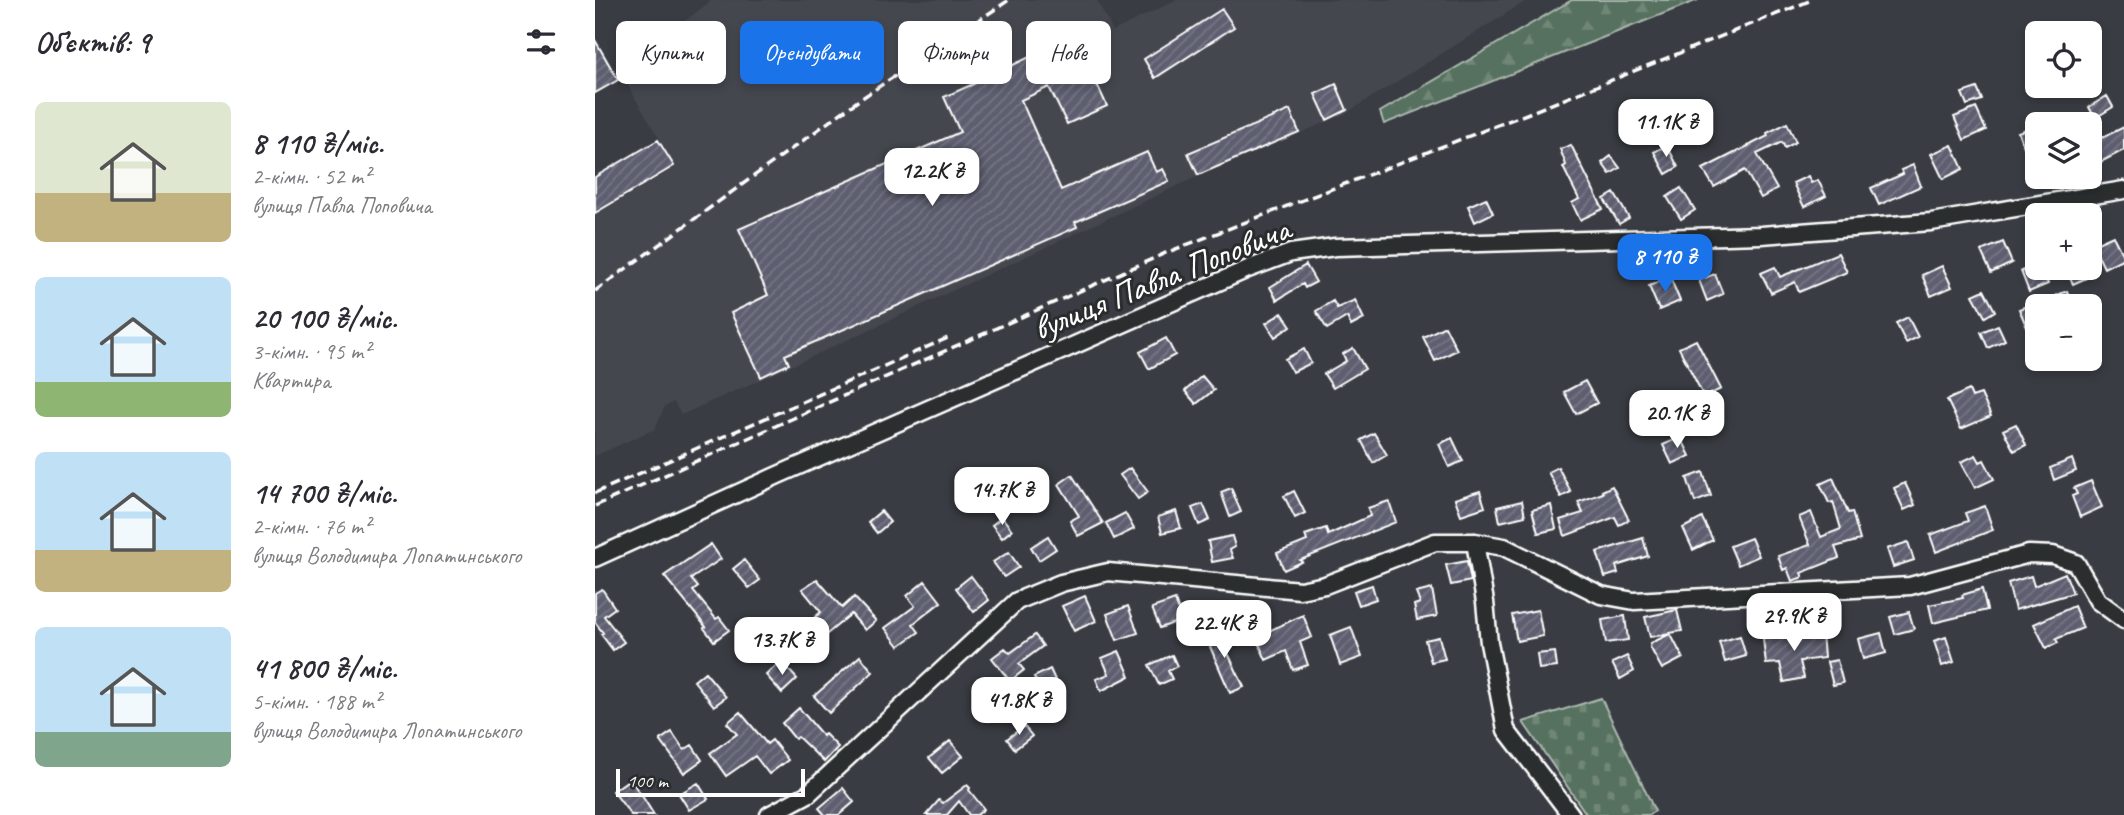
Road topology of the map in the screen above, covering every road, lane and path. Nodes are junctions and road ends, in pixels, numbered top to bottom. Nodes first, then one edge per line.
1 (2124, 190) edge
2 (1475, 541) junction
3 (595, 558) edge
4 (2124, 620) edge
5 (768, 815) edge
6 (1571, 815) edge

1 - 3 street, вулиця Павла Поповича
2 - 4 street
2 - 5 street
2 - 6 street

